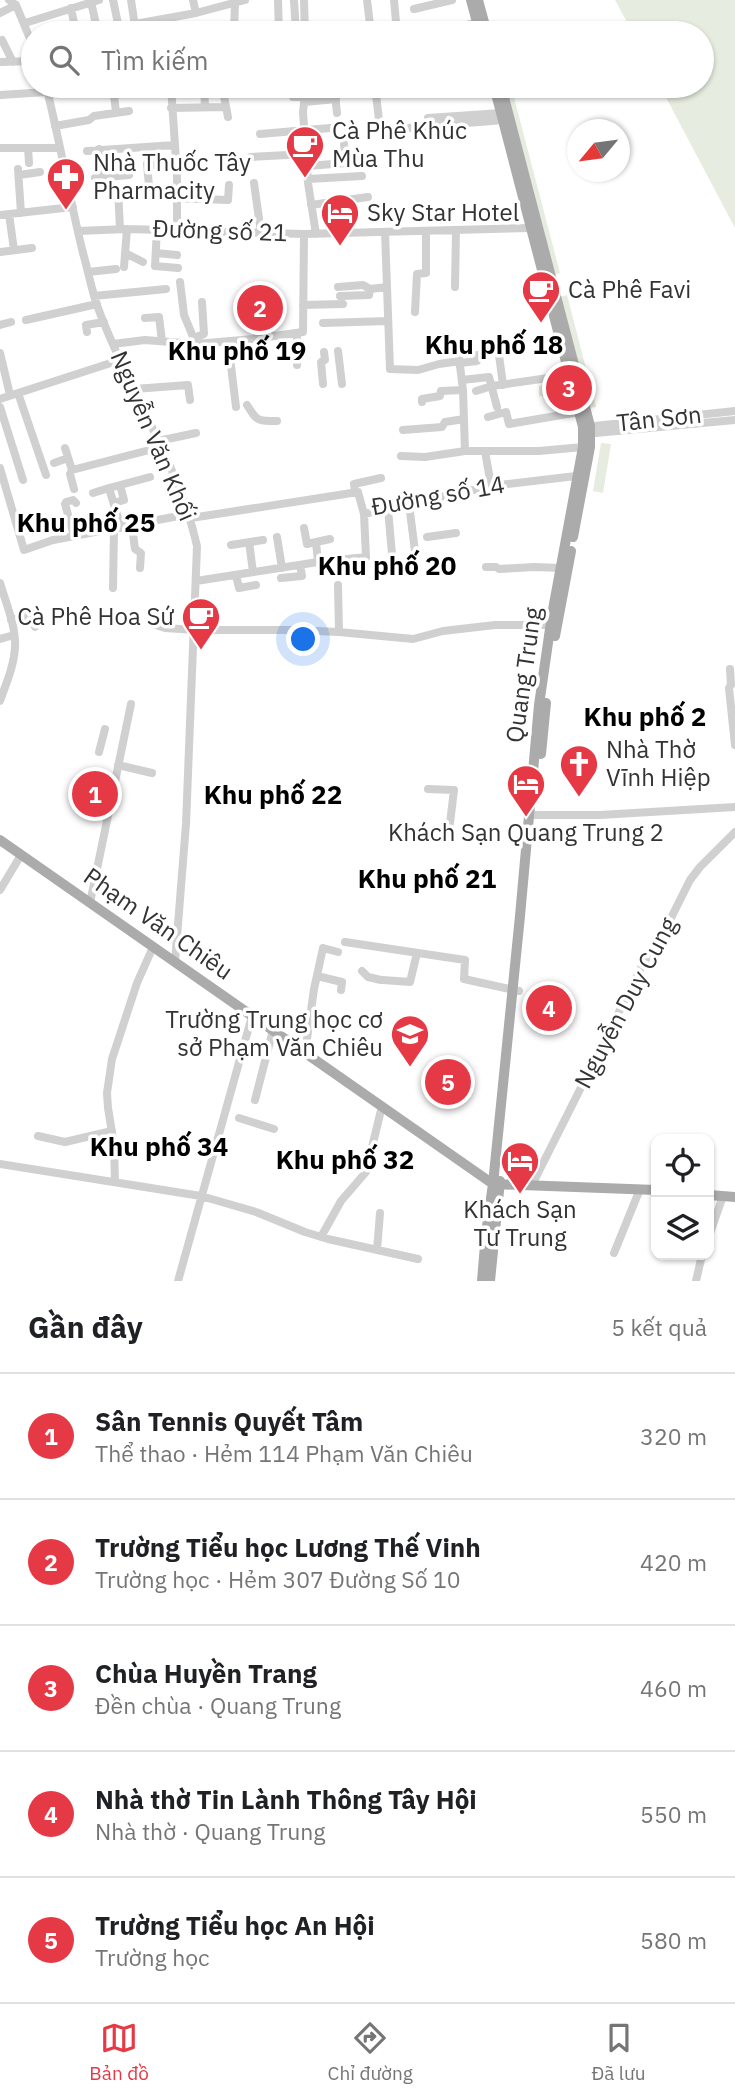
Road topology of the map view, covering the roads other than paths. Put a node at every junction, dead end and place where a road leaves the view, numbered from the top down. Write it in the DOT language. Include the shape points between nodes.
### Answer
graph roads {
  1 [pos="113,0"];
  2 [pos="131,0"];
  3 [pos="193,0"];
  4 [pos="278,0"];
  5 [pos="294,0"];
  6 [pos="304,0"];
  7 [pos="367,0"];
  8 [pos="394,0"];
  9 [pos="452,0"];
  10 [pos="471,0"];
  11 [pos="478,0"];
  12 [pos="95,1"];
  13 [pos="240,1"];
  14 [pos="14,2"];
  15 [pos="71,8"];
  16 [pos="414,9"];
  17 [pos="0,13"];
  18 [pos="196,13"];
  19 [pos="24,21"];
  20 [pos="31,21"];
  21 [pos="74,21"];
  22 [pos="97,21"];
  23 [pos="117,21"];
  24 [pos="134,21"];
  25 [pos="152,21"];
  26 [pos="236,21"];
  27 [pos="279,21"];
  28 [pos="295,21"];
  29 [pos="305,21"];
  30 [pos="370,21"];
  31 [pos="396,21"];
  32 [pos="477,21"];
  33 [pos="484,21"];
  34 [pos="0,41"];
  35 [pos="0,62"];
  36 [pos="13,62"];
  37 [pos="21,62"];
  38 [pos="21,92"];
  39 [pos="0,94"];
  40 [pos="49,98"];
  41 [pos="114,98"];
  42 [pos="171,98"];
  43 [pos="205,98"];
  44 [pos="224,98"];
  45 [pos="299,98"];
  46 [pos="376,98"];
  47 [pos="497,98"];
  48 [pos="504,98"];
  49 [pos="305,99"];
  50 [pos="336,99"];
  51 [pos="205,107"];
  52 [pos="226,107"];
  53 [pos="171,108"];
  54 [pos="129,111"];
  55 [pos="116,112"];
  56 [pos="337,113"];
  57 [pos="502,116"];
  58 [pos="228,117"];
  59 [pos="379,120"];
  60 [pos="55,126"];
  61 [pos="330,128"];
  62 [pos="304,130"];
  63 [pos="385,130"];
  64 [pos="260,134"];
  65 [pos="344,144"];
  66 [pos="175,145"];
  67 [pos="0,148"];
  68 [pos="28,148"];
  69 [pos="60,148"];
  70 [pos="99,149"];
  71 [pos="87,151"];
  72 [pos="306,154"];
  73 [pos="251,157"];
  74 [pos="29,163"];
  75 [pos="307,166"];
  76 [pos="176,167"];
  77 [pos="40,172"];
  78 [pos="129,175"];
  79 [pos="362,176"];
  80 [pos="307,179"];
  81 [pos="254,183"];
  82 [pos="149,186"];
  83 [pos="229,186"];
  84 [pos="118,189"];
  85 [pos="368,197"];
  86 [pos="177,198"];
  87 [pos="312,205"];
  88 [pos="73,207"];
  89 [pos="21,213"];
  90 [pos="5,214"];
  91 [pos="534,228"];
  92 [pos="124,229"];
  93 [pos="157,229"];
  94 [pos="177,230"];
  95 [pos="78,231"];
  96 [pos="456,231"];
  97 [pos="385,232"];
  98 [pos="426,232"];
  99 [pos="261,233"];
  100 [pos="304,234"];
  101 [pos="316,234"];
  102 [pos="32,248"];
  103 [pos="14,250"];
  104 [pos="0,252"];
  105 [pos="125,253"];
  106 [pos="156,253"];
  107 [pos="177,255"];
  108 [pos="143,262"];
  109 [pos="178,268"];
  110 [pos="88,272"];
  111 [pos="180,282"];
  112 [pos="455,286"];
  113 [pos="387,287"];
  114 [pos="550,288"];
  115 [pos="166,289"];
  116 [pos="96,300"];
  117 [pos="202,302"];
  118 [pos="303,304"];
  119 [pos="415,312"];
  120 [pos="145,318"];
  121 [pos="26,320"];
  122 [pos="388,321"];
  123 [pos="11,322"];
  124 [pos="104,322"];
  125 [pos="323,323"];
  126 [pos="0,325"];
  127 [pos="87,332"];
  128 [pos="300,333"];
  129 [pos="162,341"];
  130 [pos="195,341"];
  131 [pos="228,341"];
  132 [pos="457,342"];
  133 [pos="113,344"];
  134 [pos="338,351"];
  135 [pos="324,352"];
  136 [pos="0,353"];
  137 [pos="477,355"];
  138 [pos="499,355"];
  139 [pos="120,360"];
  140 [pos="460,362"];
  141 [pos="298,365"];
  142 [pos="569,375"];
  143 [pos="323,384"];
  144 [pos="342,384"];
  145 [pos="462,385"];
  146 [pos="503,385"];
  147 [pos="492,386"];
  148 [pos="134,389"];
  149 [pos="476,391"];
  150 [pos="14,394"];
  151 [pos="0,399"];
  152 [pos="190,400"];
  153 [pos="422,402"];
  154 [pos="247,405"];
  155 [pos="0,407"];
  156 [pos="236,407"];
  157 [pos="497,407"];
  158 [pos="735,411"];
  159 [pos="579,412"];
  160 [pos="488,416"];
  161 [pos="464,419"];
  162 [pos="735,420"];
  163 [pos="277,421"];
  164 [pos="403,430"];
  165 [pos="586,430"];
  166 [pos="196,432"];
  167 [pos="160,444"];
  168 [pos="583,447"];
  169 [pos="65,448"];
  170 [pos="485,451"];
  171 [pos="465,452"];
  172 [pos="401,456"];
  173 [pos="68,458"];
  174 [pos="54,463"];
  175 [pos="0,468"];
  176 [pos="72,470"];
  177 [pos="46,475"];
  178 [pos="576,476"];
  179 [pos="150,477"];
  180 [pos="381,478"];
  181 [pos="23,480"];
  182 [pos="120,485"];
  183 [pos="491,486"];
  184 [pos="109,488"];
  185 [pos="74,489"];
  186 [pos="355,492"];
  187 [pos="93,493"];
  188 [pos="76,503"];
  189 [pos="114,503"];
  190 [pos="409,504"];
  191 [pos="388,509"];
  192 [pos="363,514"];
  193 [pos="190,516"];
  194 [pos="132,526"];
  195 [pos="118,528"];
  196 [pos="304,528"];
  197 [pos="456,533"];
  198 [pos="74,536"];
  199 [pos="277,537"];
  200 [pos="427,537"];
  201 [pos="330,539"];
  202 [pos="262,540"];
  203 [pos="249,542"];
  204 [pos="316,542"];
  205 [pos="231,545"];
  206 [pos="415,551"];
  207 [pos="392,554"];
  208 [pos="318,562"];
  209 [pos="300,565"];
  210 [pos="486,567"];
  211 [pos="140,568"];
  212 [pos="282,568"];
  213 [pos="561,568"];
  214 [pos="253,572"];
  215 [pos="236,575"];
  216 [pos="281,578"];
  217 [pos="196,581"];
  218 [pos="0,583"];
  219 [pos="256,585"];
  220 [pos="338,585"];
  221 [pos="113,588"];
  222 [pos="11,620"];
  223 [pos="149,623"];
  224 [pos="553,625"];
  225 [pos="35,627"];
  226 [pos="195,631"];
  227 [pos="339,632"];
  228 [pos="14,635"];
  229 [pos="0,639"];
  230 [pos="549,652"];
  231 [pos="730,669"];
  232 [pos="0,701"];
  233 [pos="131,704"];
  234 [pos="105,729"];
  235 [pos="735,745"];
  236 [pos="99,752"];
  237 [pos="118,765"];
  238 [pos="152,773"];
  239 [pos="428,789"];
  240 [pos="735,807"];
  241 [pos="534,815"];
  242 [pos="450,823"];
  243 [pos="733,837"];
  244 [pos="0,840"];
  245 [pos="528,854"];
  246 [pos="21,855"];
  247 [pos="0,890"];
  248 [pos="90,903"];
  249 [pos="345,942"];
  250 [pos="153,947"];
  251 [pos="338,952"];
  252 [pos="417,953"];
  253 [pos="175,962"];
  254 [pos="362,971"];
  255 [pos="317,976"];
  256 [pos="341,990"];
  257 [pos="515,990"];
  258 [pos="252,1016"];
  259 [pos="273,1030"];
  260 [pos="305,1053"];
  261 [pos="255,1100"];
  262 [pos="382,1107"];
  263 [pos="240,1118"];
  264 [pos="274,1129"];
  265 [pos="112,1131"];
  266 [pos="38,1136"];
  267 [pos="0,1164"];
  268 [pos="501,1170"];
  269 [pos="116,1182"];
  270 [pos="496,1184"];
  271 [pos="514,1185"];
  272 [pos="531,1185"];
  273 [pos="640,1189"];
  274 [pos="651,1190"];
  275 [pos="714,1195"];
  276 [pos="201,1196"];
  277 [pos="723,1196"];
  278 [pos="735,1197"];
  279 [pos="380,1213"];
  280 [pos="714,1222"];
  281 [pos="321,1237"];
  282 [pos="377,1250"];
  283 [pos="614,1252"];
  284 [pos="418,1259"];
  285 [pos="701,1260"];
  286 [pos="486,1278"];
  287 [pos="178,1281"];
  288 [pos="696,1281"];
  1 -- 23 [label="street"];
  2 -- 24 [label="street"];
  3 -- 18 [label="street"];
  4 -- 27 [label="street"];
  5 -- 28 [label="street"];
  6 -- 29 [label="street"];
  7 -- 30 [label="street"];
  8 -- 31 [label="street"];
  9 -- 16 [label="street"];
  10 -- 32 [label="main road"];
  11 -- 33 [label="main road"];
  12 -- 15 [label="street"];
  12 -- 22 [label="street"];
  13 -- 18 [label="street"];
  13 -- 26 [label="street"];
  14 -- 17 [label="street"];
  14 -- 19 [label="street"];
  15 -- 20 [label="street"];
  15 -- 21 [label="street"];
  18 -- 25 [label="street"];
  34 -- 36 [label="street"];
  35 -- 36 [label="street"];
  36 -- 37 [label="street"];
  38 -- 39 [label="street"];
  40 -- 60 [label="street, Nguyễn Văn Khối"];
  41 -- 55 [label="street"];
  42 -- 53 [label="street"];
  43 -- 51 [label="street"];
  44 -- 52 [label="street"];
  45 -- 49 [label="street"];
  46 -- 59 [label="street"];
  47 -- 57 [label="main road, Quang Trung"];
  48 -- 91 [label="main road, Quang Trung"];
  49 -- 50 [label="street"];
  49 -- 62 [label="street"];
  50 -- 56 [label="street"];
  51 -- 52 [label="street"];
  51 -- 53 [label="street"];
  52 -- 58 [label="street"];
  53 -- 66 [label="street"];
  54 -- 55 [label="street"];
  55 -- 60 [label="street"];
  57 -- 63 [label="street" via="428,117 429,126"];
  57 -- 91 [label="main road, Quang Trung"];
  60 -- 69 [label="street, Nguyễn Văn Khối"];
  61 -- 62 [label="street"];
  62 -- 64 [label="street"];
  62 -- 72 [label="street"];
  65 -- 75 [label="street" via="346,163"];
  66 -- 70 [label="street"];
  66 -- 76 [label="street"];
  67 -- 68 [label="street"];
  68 -- 69 [label="street"];
  68 -- 74 [label="street"];
  69 -- 88 [label="street, Nguyễn Văn Khối"];
  70 -- 71 [label="street"];
  70 -- 78 [label="street" via="99,178"];
  72 -- 73 [label="street"];
  72 -- 75 [label="street"];
  75 -- 80 [label="street"];
  76 -- 82 [label="street" via="147,164"];
  76 -- 86 [label="street"];
  77 -- 89 [label="street" via="18,172"];
  79 -- 80 [label="street"];
  80 -- 87 [label="street"];
  81 -- 99 [label="street"];
  83 -- 86 [label="street" via="228,200"];
  84 -- 92 [label="street"];
  85 -- 87 [label="street"];
  86 -- 94 [label="street"];
  87 -- 101 [label="street"];
  88 -- 89 [label="street"];
  88 -- 95 [label="street, Nguyễn Văn Khối"];
  89 -- 90 [label="street"];
  90 -- 103 [label="street"];
  91 -- 96 [label="street, Đường số 21"];
  91 -- 114 [label="main road, Quang Trung"];
  92 -- 93 [label="street, Đường số 21"];
  92 -- 95 [label="street, Đường số 21"];
  92 -- 105 [label="street"];
  93 -- 94 [label="street, Đường số 21"];
  93 -- 106 [label="street"];
  94 -- 99 [label="street, Đường số 21"];
  95 -- 110 [label="street, Nguyễn Văn Khối"];
  96 -- 98 [label="street, Đường số 21"];
  96 -- 112 [label="street"];
  97 -- 98 [label="street, Đường số 21"];
  97 -- 101 [label="street, Đường số 21"];
  97 -- 113 [label="street"];
  98 -- 119 [label="street" via="426,273 417,274"];
  99 -- 100 [label="street, Đường số 21"];
  100 -- 101 [label="street, Đường số 21"];
  100 -- 118 [label="street"];
  102 -- 103 [label="street"];
  103 -- 104 [label="street"];
  105 -- 108 [label="street"];
  105 -- 110 [label="street" via="120,268"];
  106 -- 107 [label="street"];
  106 -- 109 [label="street" via="155,265"];
  110 -- 116 [label="street, Nguyễn Văn Khối"];
  111 -- 130 [label="street" via="184,315"];
  113 -- 118 [label="street" via="363,285 340,296"];
  113 -- 122 [label="street"];
  114 -- 142 [label="main road, Quang Trung"];
  114 -- 165 [label="main road, Quang Trung"];
  115 -- 116 [label="street"];
  116 -- 121 [label="street"];
  116 -- 124 [label="street, Nguyễn Văn Khối"];
  117 -- 130 [label="street" via="204,334"];
  118 -- 128 [label="street"];
  120 -- 129 [label="street" via="159,317"];
  122 -- 125 [label="street"];
  122 -- 140 [label="street" via="390,369 418,370"];
  123 -- 126 [label="street"];
  124 -- 127 [label="street" via="86,325"];
  124 -- 133 [label="street, Nguyễn Văn Khối"];
  128 -- 131 [label="street"];
  128 -- 141 [label="street"];
  129 -- 130 [label="street"];
  129 -- 133 [label="street"];
  130 -- 131 [label="street"];
  131 -- 156 [label="street"];
  132 -- 140 [label="street"];
  133 -- 139 [label="street, Nguyễn Văn Khối"];
  134 -- 144 [label="street"];
  135 -- 143 [label="street"];
  136 -- 150 [label="street"];
  137 -- 140 [label="street" via="477,361"];
  138 -- 146 [label="street"];
  139 -- 148 [label="street, Nguyễn Văn Khối"];
  139 -- 150 [label="street"];
  140 -- 145 [label="street"];
  142 -- 146 [label="street"];
  142 -- 159 [label="main road, Quang Trung"];
  145 -- 147 [label="street" via="489,377"];
  145 -- 153 [label="street"];
  145 -- 161 [label="street"];
  146 -- 147 [label="street"];
  147 -- 149 [label="street"];
  147 -- 157 [label="street"];
  148 -- 152 [label="street" via="188,385"];
  148 -- 167 [label="street, Nguyễn Văn Khối"];
  150 -- 151 [label="street"];
  150 -- 177 [label="street"];
  154 -- 163 [label="street" via="261,421"];
  155 -- 181 [label="street"];
  158 -- 165 [label="street, Tân Sơn"];
  159 -- 160 [label="street" via="509,424 506,412"];
  159 -- 165 [label="main road, Quang Trung"];
  161 -- 164 [label="street" via="445,422 442,427"];
  161 -- 171 [label="street"];
  162 -- 165 [label="street, Tân Sơn"];
  165 -- 168 [label="main road, Quang Trung"];
  165 -- 224 [label="main road, Quang Trung" via="584,480"];
  166 -- 167 [label="street"];
  167 -- 176 [label="street"];
  167 -- 193 [label="street, Nguyễn Văn Khối"];
  168 -- 170 [label="street"];
  168 -- 178 [label="main road, Quang Trung"];
  169 -- 173 [label="street"];
  170 -- 171 [label="street"];
  170 -- 183 [label="street"];
  171 -- 172 [label="street"];
  173 -- 174 [label="street"];
  173 -- 176 [label="street"];
  175 -- 198 [label="street, Đường số 14" via="24,550"];
  176 -- 185 [label="street"];
  178 -- 183 [label="street, Đường số 14"];
  178 -- 213 [label="main road, Quang Trung"];
  179 -- 182 [label="street"];
  180 -- 186 [label="street" via="354,484"];
  182 -- 184 [label="street"];
  182 -- 189 [label="street" via="124,500"];
  183 -- 190 [label="street, Đường số 14"];
  184 -- 187 [label="street"];
  184 -- 189 [label="street"];
  186 -- 192 [label="street, Đường số 14"];
  186 -- 193 [label="street, Đường số 14"];
  188 -- 198 [label="street" via="65,502"];
  189 -- 195 [label="street"];
  190 -- 191 [label="street, Đường số 14"];
  190 -- 206 [label="street"];
  191 -- 192 [label="street, Đường số 14"];
  191 -- 207 [label="street"];
  192 -- 208 [label="street" via="366,557"];
  193 -- 194 [label="street, Đường số 14"];
  193 -- 217 [label="street, Nguyễn Văn Khối" via="197,546"];
  194 -- 195 [label="street, Đường số 14"];
  194 -- 211 [label="street" via="135,548 141,553"];
  195 -- 198 [label="street, Đường số 14"];
  195 -- 221 [label="street"];
  196 -- 204 [label="street" via="307,544"];
  197 -- 200 [label="street"];
  199 -- 212 [label="street"];
  201 -- 204 [label="street"];
  202 -- 203 [label="street"];
  203 -- 205 [label="street"];
  203 -- 214 [label="street"];
  204 -- 208 [label="street"];
  208 -- 209 [label="street"];
  209 -- 212 [label="street"];
  209 -- 216 [label="street" via="302,576"];
  210 -- 213 [label="street"];
  212 -- 214 [label="street"];
  213 -- 224 [label="main road, Quang Trung"];
  214 -- 215 [label="street"];
  215 -- 217 [label="street"];
  215 -- 219 [label="street" via="239,587"];
  217 -- 226 [label="street, Nguyễn Văn Khối"];
  218 -- 222 [label="street"];
  220 -- 227 [label="street"];
  222 -- 225 [label="street" via="32,616"];
  222 -- 228 [label="street"];
  223 -- 226 [label="street"];
  224 -- 227 [label="street" via="495,625 413,639"];
  224 -- 230 [label="main road, Quang Trung"];
  226 -- 227 [label="street"];
  226 -- 253 [label="street, Nguyễn Văn Khối"];
  228 -- 229 [label="street"];
  228 -- 232 [label="street" via="13,660"];
  230 -- 241 [label="main road, Quang Trung"];
  230 -- 245 [label="main road, Quang Trung" via="537,721"];
  231 -- 235 [label="street"];
  233 -- 237 [label="street"];
  234 -- 236 [label="street"];
  237 -- 238 [label="street"];
  237 -- 248 [label="street"];
  239 -- 242 [label="street" via="454,790"];
  240 -- 241 [label="street"];
  241 -- 245 [label="main road, Quang Trung"];
  243 -- 272 [label="street, Nguyễn Duy Cung" via="690,880"];
  244 -- 246 [label="main road, Phạm Văn Chiêu"];
  245 -- 257 [label="main road, Quang Trung"];
  246 -- 247 [label="street"];
  246 -- 248 [label="main road, Phạm Văn Chiêu"];
  248 -- 250 [label="main road, Phạm Văn Chiêu"];
  249 -- 252 [label="street"];
  250 -- 253 [label="main road, Phạm Văn Chiêu"];
  250 -- 265 [label="street" via="112,1059 107,1093"];
  251 -- 255 [label="street" via="323,948"];
  252 -- 254 [label="street" via="410,982 368,977"];
  252 -- 257 [label="street" via="466,960 464,979"];
  253 -- 258 [label="main road, Phạm Văn Chiêu"];
  255 -- 256 [label="street" via="342,982"];
  255 -- 260 [label="street"];
  257 -- 268 [label="main road, Quang Trung"];
  257 -- 270 [label="main road, Quang Trung"];
  258 -- 259 [label="main road, Phạm Văn Chiêu"];
  258 -- 276 [label="street"];
  259 -- 260 [label="main road, Phạm Văn Chiêu"];
  259 -- 261 [label="street"];
  260 -- 262 [label="main road, Phạm Văn Chiêu"];
  262 -- 270 [label="main road, Phạm Văn Chiêu"];
  262 -- 281 [label="street" via="366,1172 341,1201"];
  263 -- 264 [label="street"];
  265 -- 266 [label="street" via="65,1142"];
  265 -- 269 [label="street"];
  267 -- 269 [label="street"];
  268 -- 270 [label="main road, Quang Trung"];
  268 -- 271 [label="main road"];
  269 -- 276 [label="street"];
  270 -- 271 [label="main road"];
  270 -- 286 [label="main road, Quang Trung"];
  271 -- 272 [label="main road"];
  272 -- 273 [label="main road"];
  273 -- 274 [label="main road"];
  273 -- 283 [label="street"];
  275 -- 277 [label="main road"];
  276 -- 281 [label="street"];
  276 -- 287 [label="street"];
  277 -- 278 [label="main road"];
  277 -- 280 [label="street"];
  279 -- 282 [label="street"];
  281 -- 282 [label="street"];
  282 -- 284 [label="street"];
  285 -- 288 [label="street"];
}
